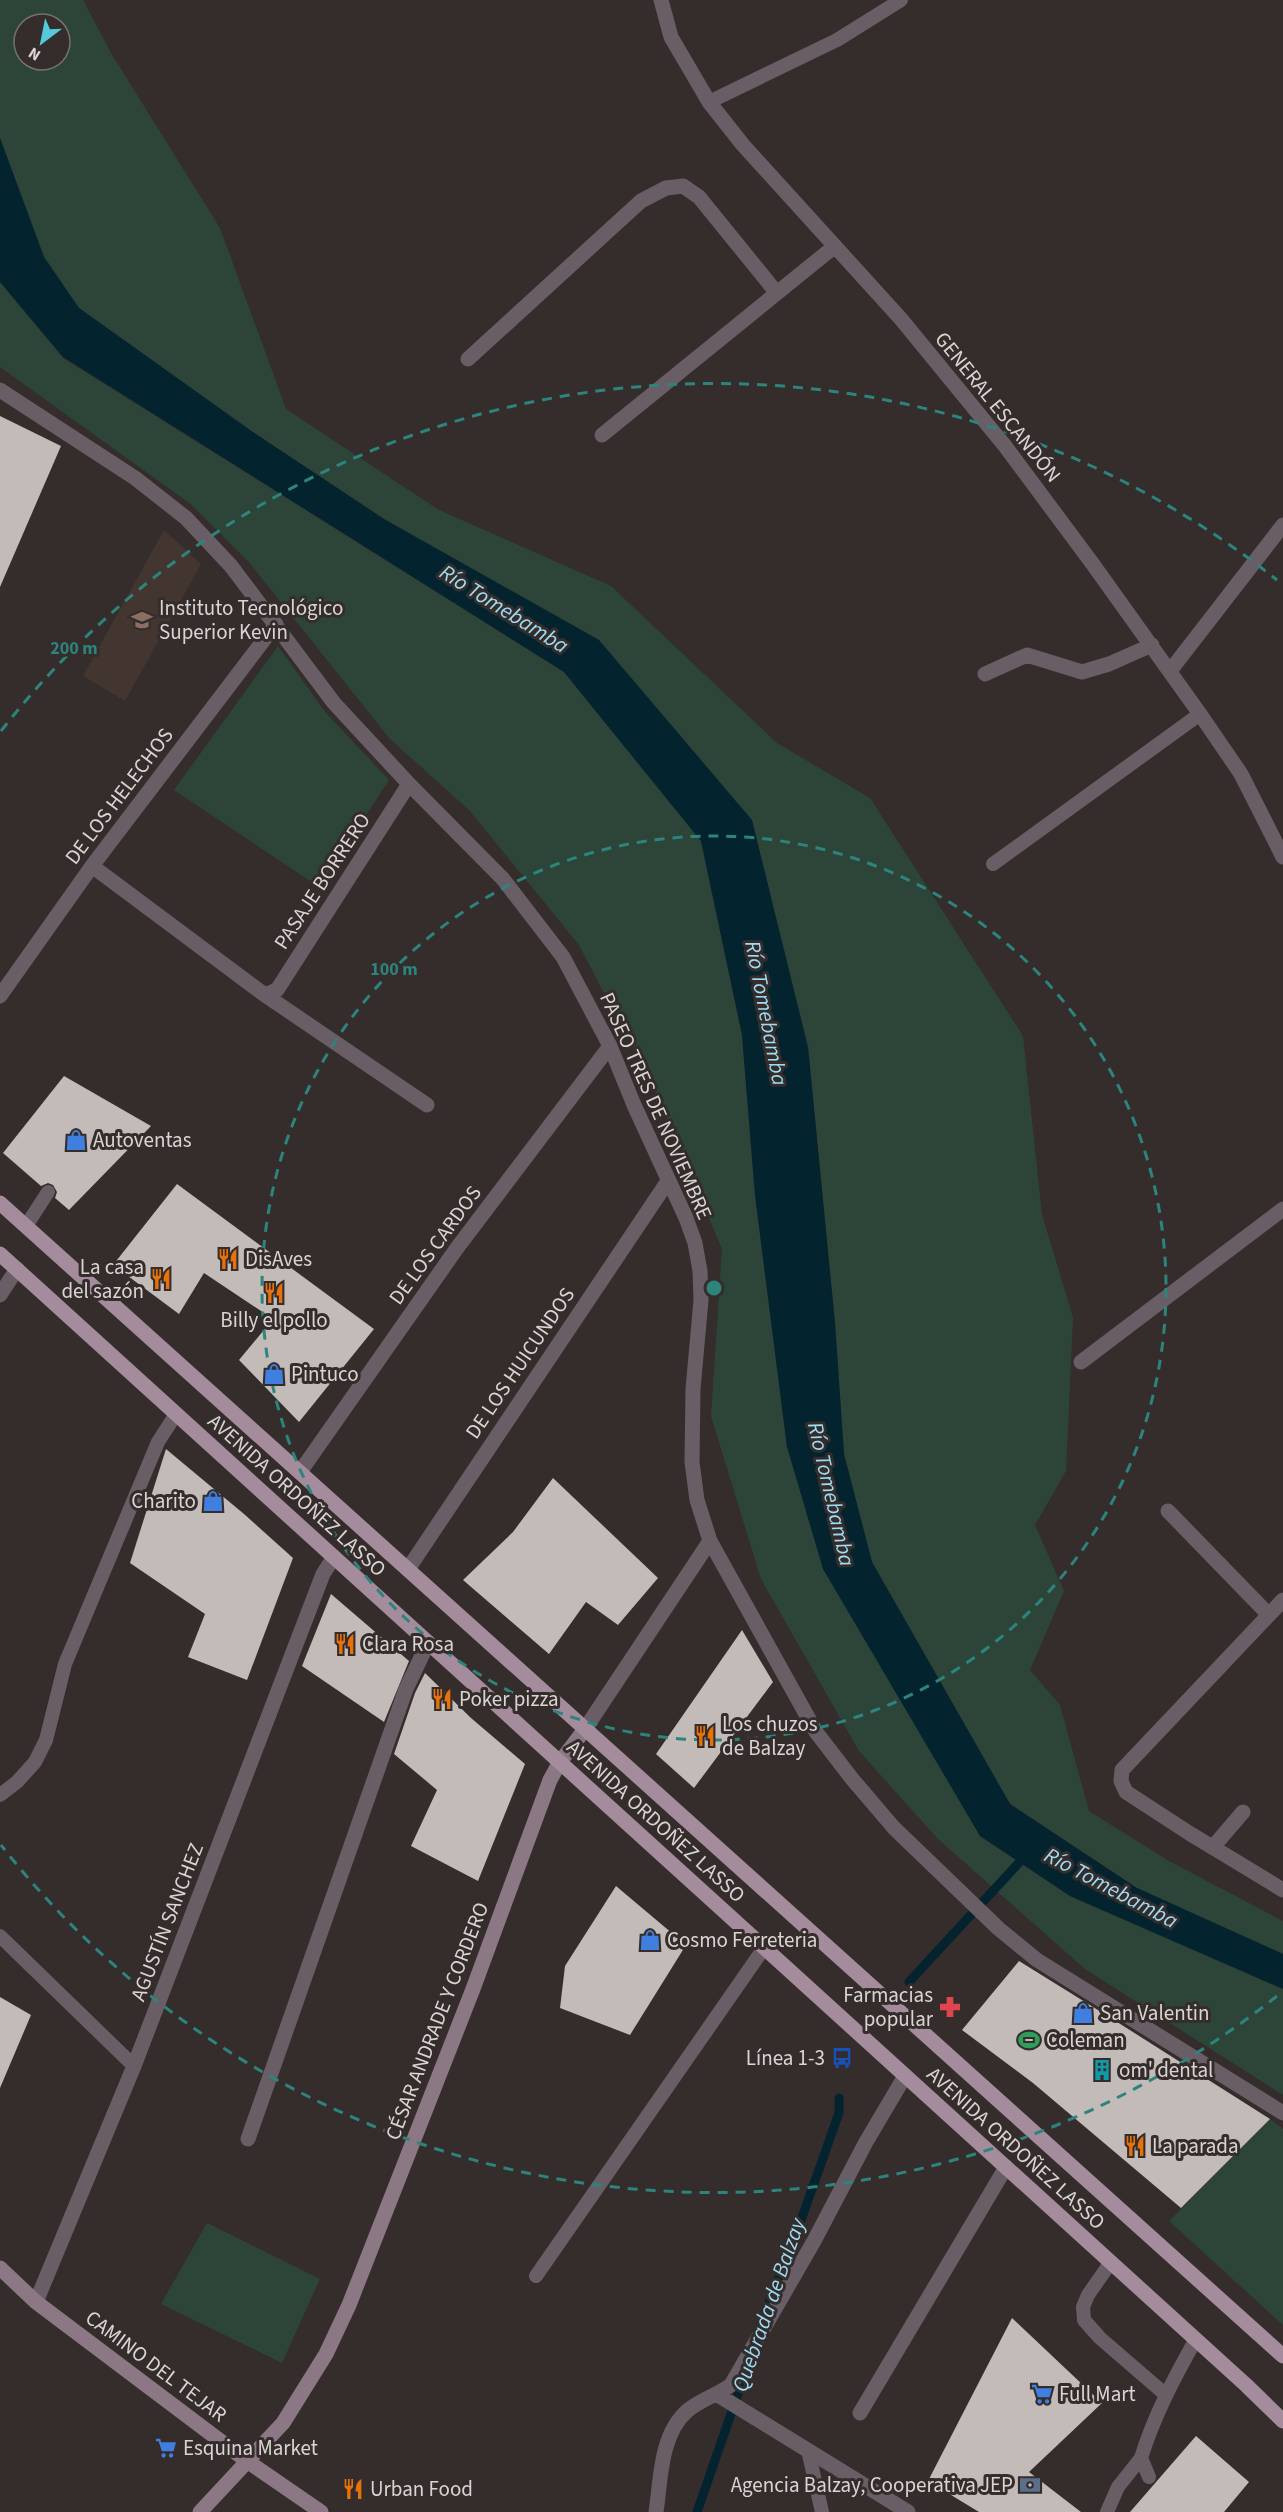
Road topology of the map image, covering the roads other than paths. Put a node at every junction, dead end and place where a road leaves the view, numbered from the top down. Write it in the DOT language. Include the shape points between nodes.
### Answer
graph roads {
  1 [pos="661,0"];
  2 [pos="901,0"];
  3 [pos="709,102"];
  4 [pos="835,246"];
  5 [pos="776,292"];
  6 [pos="468,359"];
  7 [pos="0,390"];
  8 [pos="602,435"];
  9 [pos="1283,525"];
  10 [pos="276,624"];
  11 [pos="1152,645"];
  12 [pos="1170,671"];
  13 [pos="985,674"];
  14 [pos="1200,714"];
  15 [pos="409,784"];
  16 [pos="1283,857"];
  17 [pos="993,864"];
  18 [pos="92,867"];
  19 [pos="265,995"];
  20 [pos="0,996"];
  21 [pos="610,1046"];
  22 [pos="427,1105"];
  23 [pos="668,1181"];
  24 [pos="48,1192"];
  25 [pos="0,1203"];
  26 [pos="1283,1209"];
  27 [pos="26,1226"];
  28 [pos="0,1254"];
  29 [pos="17,1269"];
  30 [pos="0,1295"];
  31 [pos="1081,1362"];
  32 [pos="176,1414"];
  33 [pos="300,1472"];
  34 [pos="1168,1511"];
  35 [pos="710,1541"];
  36 [pos="334,1557"];
  37 [pos="408,1569"];
  38 [pos="1283,1600"];
  39 [pos="1269,1615"];
  40 [pos="428,1643"];
  41 [pos="585,1729"];
  42 [pos="560,1762"];
  43 [pos="0,1795"];
  44 [pos="1243,1812"];
  45 [pos="1213,1847"];
  46 [pos="1283,1890"];
  47 [pos="0,1936"];
  48 [pos="764,1948"];
  49 [pos="134,2066"];
  50 [pos="905,2076"];
  51 [pos="1283,2113"];
  52 [pos="248,2139"];
  53 [pos="1006,2167"];
  54 [pos="1111,2262"];
  55 [pos="0,2268"];
  56 [pos="536,2276"];
  57 [pos="36,2302"];
  58 [pos="1196,2339"];
  59 [pos="1283,2356"];
  60 [pos="1166,2395"];
  61 [pos="723,2398"];
  62 [pos="860,2413"];
  63 [pos="1283,2421"];
  64 [pos="808,2450"];
  65 [pos="1141,2458"];
  66 [pos="247,2461"];
  67 [pos="1149,2476"];
  68 [pos="200,2512"];
  69 [pos="321,2512"];
  70 [pos="657,2512"];
  71 [pos="822,2512"];
  72 [pos="908,2512"];
  73 [pos="1107,2512"];
  1 -- 3 [label="street, GENERAL ESCANDÓN" via="671,37"];
  2 -- 3 [label="lane" via="837,40"];
  3 -- 4 [label="street, GENERAL ESCANDÓN"];
  4 -- 5 [label="street"];
  4 -- 11 [label="street, GENERAL ESCANDÓN" via="901,319 1005,446"];
  5 -- 6 [label="street" via="699,197 683,186 666,188 641,201"];
  5 -- 8 [label="street"];
  7 -- 10 [label="street, PASEO TRES DE NOVIEMBRE" via="135,478 186,518 231,566"];
  9 -- 12 [label="street"];
  10 -- 15 [label="street, PASEO TRES DE NOVIEMBRE" via="334,703"];
  10 -- 18 [label="street, DE LOS HELECHOS"];
  11 -- 12 [label="street, GENERAL ESCANDÓN"];
  11 -- 13 [label="street" via="1082,672 1027,655"];
  12 -- 14 [label="street, GENERAL ESCANDÓN"];
  14 -- 16 [label="street, GENERAL ESCANDÓN" via="1240,774"];
  14 -- 17 [label="lane"];
  15 -- 19 [label="street, PASAJE BORRERO" via="277,990"];
  15 -- 21 [label="street, PASEO TRES DE NOVIEMBRE" via="503,879 536,920 563,957"];
  18 -- 19 [label="street"];
  18 -- 20 [label="street, DE LOS HELECHOS"];
  19 -- 22 [label="street"];
  21 -- 23 [label="street, PASEO TRES DE NOVIEMBRE"];
  21 -- 33 [label="street, DE LOS CARDOS" via="457,1248"];
  23 -- 35 [label="street, PASEO TRES DE NOVIEMBRE" via="695,1243 700,1271 692,1462 697,1500"];
  23 -- 37 [label="street, DE LOS HUICUNDOS"];
  24 -- 27 [label="lane"];
  25 -- 27 [label="main road, AVENIDA ORDOÑEZ LASSO"];
  26 -- 31 [label="street"];
  27 -- 33 [label="main road, AVENIDA ORDOÑEZ LASSO"];
  28 -- 29 [label="main road, AVENIDA ORDOÑEZ LASSO"];
  29 -- 30 [label="street"];
  29 -- 32 [label="main road, AVENIDA ORDOÑEZ LASSO"];
  32 -- 36 [label="main road, AVENIDA ORDOÑEZ LASSO"];
  32 -- 43 [label="lane" via="158,1442 65,1664 46,1740 34,1762"];
  33 -- 37 [label="main road, AVENIDA ORDOÑEZ LASSO"];
  34 -- 39 [label="street"];
  35 -- 41 [label="street, CÉSAR ANDRADE Y CORDERO"];
  35 -- 51 [label="street, PASEO TRES DE NOVIEMBRE" via="816,1732 903,1837 977,1910 1037,1960"];
  36 -- 40 [label="main road, AVENIDA ORDOÑEZ LASSO"];
  36 -- 49 [label="street, AGUSTÍN SANCHEZ" via="323,1574"];
  37 -- 41 [label="main road, AVENIDA ORDOÑEZ LASSO"];
  38 -- 39 [label="street"];
  39 -- 45 [label="street" via="1122,1770 1126,1792"];
  40 -- 42 [label="main road, AVENIDA ORDOÑEZ LASSO"];
  40 -- 52 [label="street" via="406,1689"];
  41 -- 42 [label="street, CÉSAR ANDRADE Y CORDERO"];
  41 -- 59 [label="main road, AVENIDA ORDOÑEZ LASSO"];
  42 -- 48 [label="main road, AVENIDA ORDOÑEZ LASSO"];
  42 -- 66 [label="street, CÉSAR ANDRADE Y CORDERO" via="349,2305 326,2354 283,2423"];
  44 -- 45 [label="street"];
  45 -- 46 [label="street"];
  47 -- 49 [label="lane"];
  48 -- 50 [label="main road, AVENIDA ORDOÑEZ LASSO"];
  48 -- 56 [label="lane"];
  49 -- 57 [label="street, AGUSTÍN SANCHEZ"];
  50 -- 53 [label="main road, AVENIDA ORDOÑEZ LASSO"];
  50 -- 61 [label="street"];
  53 -- 54 [label="main road, AVENIDA ORDOÑEZ LASSO"];
  53 -- 62 [label="street"];
  54 -- 58 [label="main road, AVENIDA ORDOÑEZ LASSO"];
  54 -- 60 [label="lane" via="1088,2295 1083,2307 1084,2320"];
  55 -- 57 [label="street, CAMINO DEL TEJAR"];
  57 -- 66 [label="street, CAMINO DEL TEJAR"];
  58 -- 60 [label="lane"];
  58 -- 63 [label="main road, AVENIDA ORDOÑEZ LASSO"];
  60 -- 65 [label="lane"];
  61 -- 64 [label="street"];
  61 -- 70 [label="street" via="687,2412 675,2427 665,2448"];
  64 -- 71 [label="lane"];
  64 -- 72 [label="street"];
  65 -- 67 [label="lane"];
  65 -- 73 [label="lane" via="1118,2487"];
  66 -- 68 [label="street, CÉSAR ANDRADE Y CORDERO"];
  66 -- 69 [label="street, CAMINO DEL TEJAR"];
}
